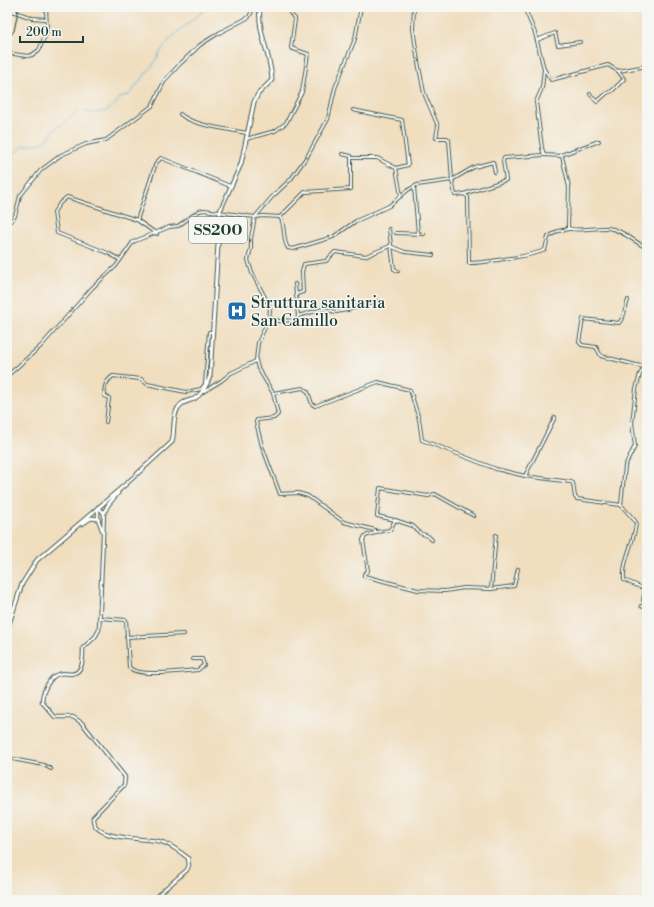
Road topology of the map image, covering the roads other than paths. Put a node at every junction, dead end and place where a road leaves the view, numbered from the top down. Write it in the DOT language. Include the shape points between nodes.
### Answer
graph roads {
  1 [pos="16,7"];
  2 [pos="46,7"];
  3 [pos="254,7"];
  4 [pos="260,7"];
  5 [pos="285,7"];
  6 [pos="361,7"];
  7 [pos="414,7"];
  8 [pos="524,7"];
  9 [pos="7,9"];
  10 [pos="15,11"];
  11 [pos="46,19"];
  12 [pos="536,40"];
  13 [pos="580,42"];
  14 [pos="7,53"];
  15 [pos="647,66"];
  16 [pos="544,69"];
  17 [pos="618,71"];
  18 [pos="590,94"];
  19 [pos="353,110"];
  20 [pos="180,114"];
  21 [pos="248,133"];
  22 [pos="246,139"];
  23 [pos="599,141"];
  24 [pos="342,154"];
  25 [pos="544,154"];
  26 [pos="561,155"];
  27 [pos="351,158"];
  28 [pos="396,168"];
  29 [pos="496,172"];
  30 [pos="452,180"];
  31 [pos="230,186"];
  32 [pos="414,187"];
  33 [pos="464,194"];
  34 [pos="401,196"];
  35 [pos="222,205"];
  36 [pos="213,210"];
  37 [pos="220,211"];
  38 [pos="219,216"];
  39 [pos="255,217"];
  40 [pos="280,217"];
  41 [pos="137,220"];
  42 [pos="7,225"];
  43 [pos="388,229"];
  44 [pos="569,229"];
  45 [pos="396,233"];
  46 [pos="418,233"];
  47 [pos="156,234"];
  48 [pos="424,234"];
  49 [pos="392,247"];
  50 [pos="647,248"];
  51 [pos="433,255"];
  52 [pos="120,260"];
  53 [pos="398,271"];
  54 [pos="295,284"];
  55 [pos="296,294"];
  56 [pos="628,300"];
  57 [pos="376,301"];
  58 [pos="298,316"];
  59 [pos="269,318"];
  60 [pos="212,332"];
  61 [pos="256,360"];
  62 [pos="647,363"];
  63 [pos="644,367"];
  64 [pos="7,376"];
  65 [pos="202,392"];
  66 [pos="273,393"];
  67 [pos="555,417"];
  68 [pos="106,422"];
  69 [pos="525,476"];
  70 [pos="126,484"];
  71 [pos="621,505"];
  72 [pos="98,507"];
  73 [pos="104,513"];
  74 [pos="474,516"];
  75 [pos="98,519"];
  76 [pos="396,520"];
  77 [pos="73,529"];
  78 [pos="102,532"];
  79 [pos="376,532"];
  80 [pos="496,535"];
  81 [pos="432,540"];
  82 [pos="518,569"];
  83 [pos="491,589"];
  84 [pos="646,589"];
  85 [pos="641,606"];
  86 [pos="647,608"];
  87 [pos="100,618"];
  88 [pos="7,630"];
  89 [pos="184,634"];
  90 [pos="126,637"];
  91 [pos="193,659"];
  92 [pos="7,758"];
  93 [pos="51,769"];
  94 [pos="152,900"];
  1 -- 10 [label="street"];
  2 -- 11 [label="street"];
  3 -- 42 [label="street" via="249,17 207,41 180,64 165,80 152,106 106,140 86,144 62,155 41,170 20,196 15,216"];
  4 -- 21 [label="main road, SS200" via="260,22 272,80 254,102"];
  5 -- 22 [label="street" via="295,19 291,48 308,54 302,92 285,124 275,131"];
  6 -- 39 [label="street" via="355,39 335,88 328,119 291,179 272,196"];
  7 -- 30 [label="street" via="413,29 424,94 438,126 436,138 449,140"];
  8 -- 12 [label="street"];
  9 -- 10 [label="street"];
  10 -- 11 [label="street" via="32,18"];
  11 -- 14 [label="street" via="47,31 39,50 26,56"];
  12 -- 13 [label="street" via="555,33 558,45"];
  12 -- 16 [label="street"];
  15 -- 17 [label="street"];
  16 -- 17 [label="street" via="551,80 608,66"];
  16 -- 25 [label="street" via="542,88 536,102"];
  17 -- 18 [label="street" via="624,79 612,91 607,92 597,102"];
  19 -- 28 [label="street" via="402,120 408,165"];
  20 -- 21 [label="street" via="195,122"];
  21 -- 22 [label="main road, SS200"];
  22 -- 31 [label="main road, SS200" via="241,164"];
  23 -- 26 [label="street"];
  24 -- 27 [label="street"];
  25 -- 26 [label="street"];
  25 -- 33 [label="street" via="504,158 506,180"];
  26 -- 44 [label="street" via="569,187"];
  27 -- 28 [label="street" via="377,158"];
  27 -- 40 [label="street" via="351,189 305,192"];
  28 -- 34 [label="street"];
  29 -- 30 [label="street" via="493,162 474,167"];
  30 -- 32 [label="street"];
  30 -- 33 [label="street" via="455,195"];
  31 -- 35 [label="main road, SS200"];
  31 -- 41 [label="street" via="161,158 156,163"];
  32 -- 34 [label="street"];
  32 -- 46 [label="street"];
  33 -- 44 [label="street" via="468,197 469,263 486,264 510,258 529,257 545,250 548,237 558,231"];
  34 -- 40 [label="street" via="389,206 356,221 333,237 292,249 286,245"];
  35 -- 36 [label="street"];
  35 -- 37 [label="main road, SS200"];
  36 -- 37 [label="street"];
  36 -- 38 [label="street"];
  36 -- 47 [label="street" via="199,211 178,226 169,227"];
  37 -- 38 [label="main road, SS200"];
  37 -- 39 [label="street"];
  38 -- 60 [label="main road, SS200"];
  39 -- 40 [label="street"];
  39 -- 59 [label="street" via="248,260 268,303"];
  41 -- 47 [label="street"];
  41 -- 52 [label="street" via="67,197 54,212 57,233"];
  43 -- 49 [label="street"];
  44 -- 50 [label="street" via="614,229"];
  45 -- 46 [label="street"];
  46 -- 48 [label="street"];
  47 -- 52 [label="street" via="133,242"];
  49 -- 51 [label="street" via="405,252"];
  49 -- 53 [label="street" via="394,269"];
  49 -- 55 [label="street" via="366,256 335,252 328,260 304,264 303,292"];
  52 -- 64 [label="street" via="41,346"];
  54 -- 55 [label="street"];
  55 -- 58 [label="street"];
  56 -- 63 [label="street" via="619,323 583,319 580,342 582,346 596,347 601,356"];
  57 -- 58 [label="street" via="347,310 336,312 322,309"];
  58 -- 59 [label="street" via="297,320 279,321"];
  59 -- 61 [label="street" via="258,343"];
  60 -- 65 [label="main road, SS200" via="210,376"];
  60 -- 68 [label="street" via="209,332 205,384 201,389 186,392 147,384 141,379 113,376 107,381 104,391 105,396 109,398"];
  61 -- 65 [label="street"];
  61 -- 66 [label="street"];
  62 -- 63 [label="street"];
  63 -- 71 [label="street" via="636,389 632,422 635,446 625,466"];
  65 -- 70 [label="main road" via="178,408 172,442"];
  66 -- 69 [label="street" via="304,388 315,406 378,382 410,390 422,440 496,469"];
  66 -- 79 [label="street" via="278,414 274,418 256,422 280,494 298,493 308,496 344,522"];
  67 -- 69 [label="street"];
  69 -- 71 [label="street" via="571,482 577,499"];
  70 -- 72 [label="main road"];
  70 -- 73 [label="main road"];
  71 -- 84 [label="street" via="636,522 624,566 624,580"];
  72 -- 73 [label="street"];
  72 -- 75 [label="street"];
  72 -- 77 [label="main road"];
  73 -- 78 [label="street"];
  74 -- 76 [label="street" via="435,494 428,496 380,488 377,516"];
  75 -- 77 [label="main road" via="91,518"];
  75 -- 78 [label="street"];
  76 -- 79 [label="street" via="390,530"];
  76 -- 81 [label="street" via="413,526"];
  77 -- 88 [label="main road" via="42,554 31,567 22,584"];
  78 -- 87 [label="street"];
  79 -- 83 [label="street" via="362,540 368,571 364,576 418,590"];
  80 -- 83 [label="street"];
  82 -- 83 [label="street" via="515,585"];
  84 -- 86 [label="street" via="643,600"];
  85 -- 86 [label="street"];
  87 -- 90 [label="street" via="124,618"];
  87 -- 94 [label="street" via="98,634 83,648 83,661 79,670 73,674 56,674 46,688 42,702 55,717 73,717 82,722 125,776 124,785 93,817 96,828 126,839 162,842 188,860 187,870"];
  89 -- 90 [label="street"];
  90 -- 91 [label="street" via="129,668 138,673 202,668 202,659"];
  92 -- 93 [label="street" via="44,765"];
}
